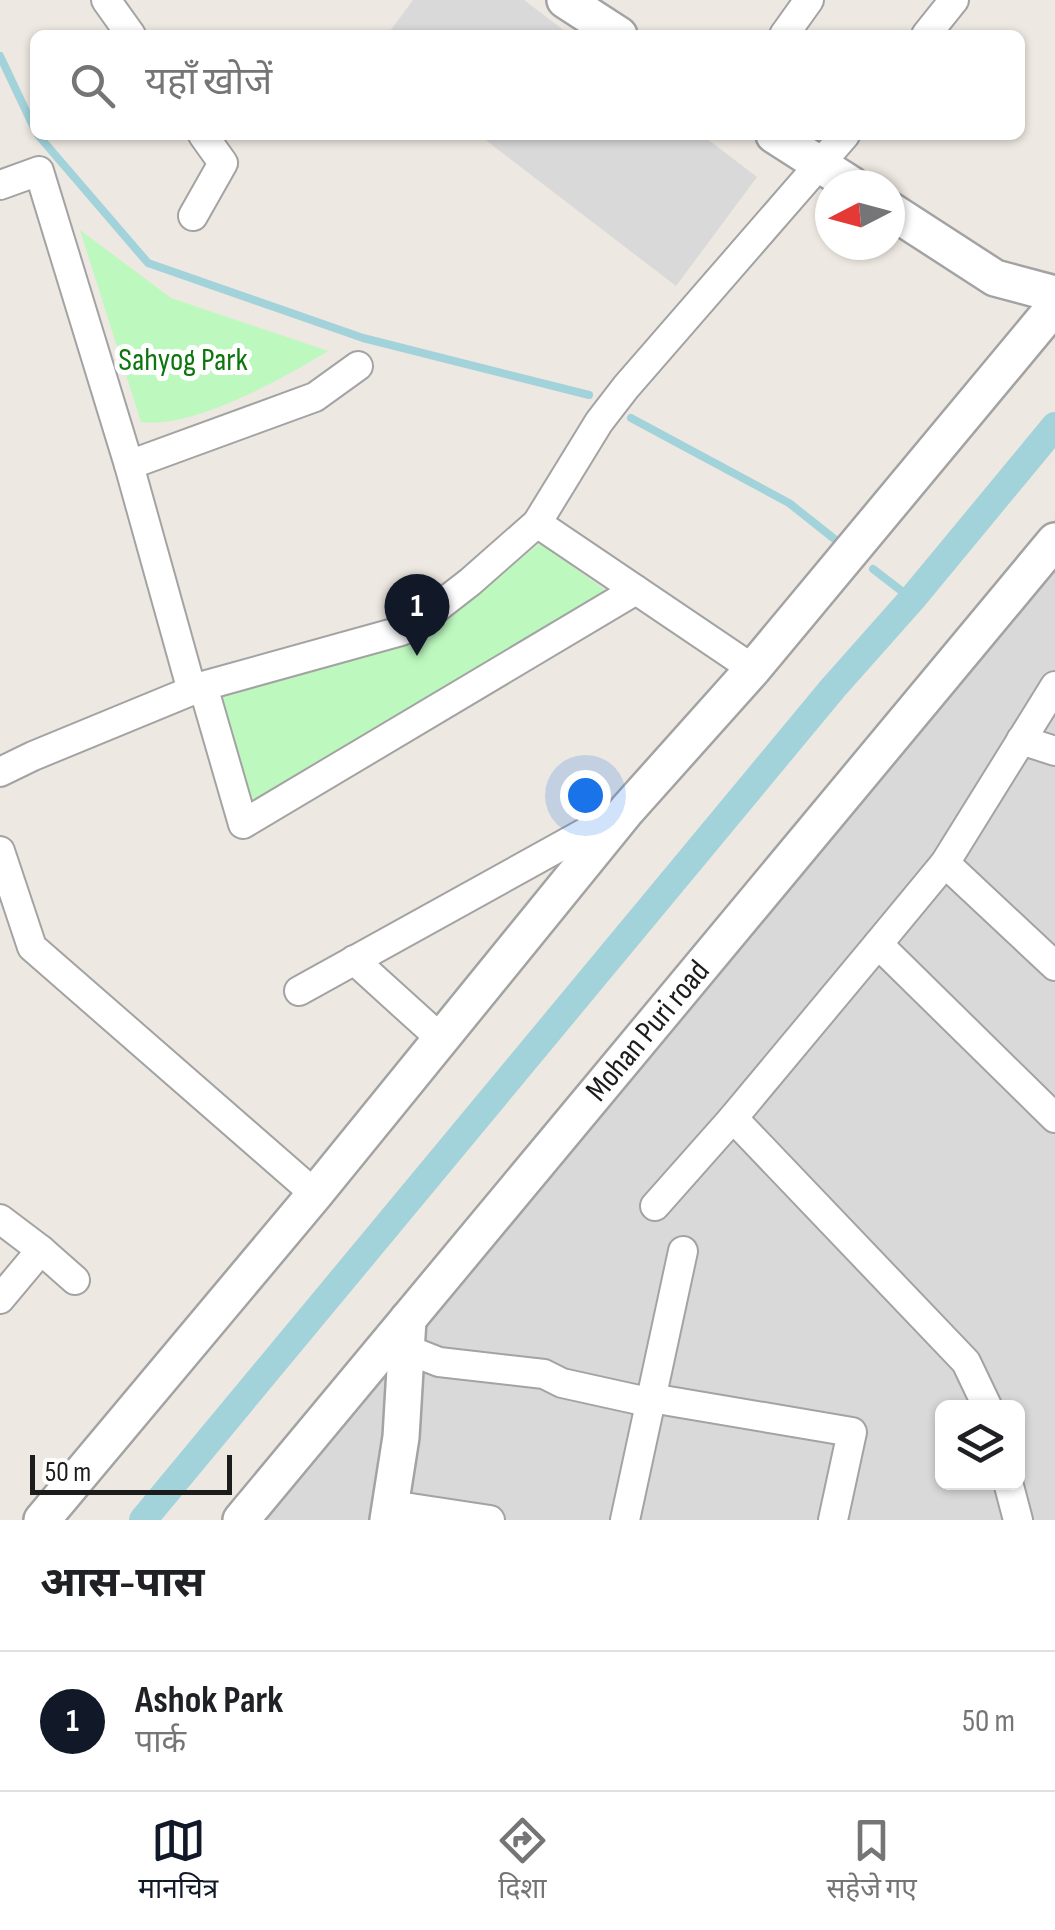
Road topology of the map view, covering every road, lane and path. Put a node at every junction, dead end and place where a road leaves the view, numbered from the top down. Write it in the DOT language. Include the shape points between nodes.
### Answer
graph roads {
  1 [pos="106,0"];
  2 [pos="565,0"];
  3 [pos="809,0"];
  4 [pos="954,0"];
  5 [pos="127,30"];
  6 [pos="611,30"];
  7 [pos="788,30"];
  8 [pos="930,30"];
  9 [pos="206,140"];
  10 [pos="782,140"];
  11 [pos="841,140"];
  12 [pos="821,165"];
  13 [pos="829,170"];
  14 [pos="0,185"];
  15 [pos="192,216"];
  16 [pos="905,220"];
  17 [pos="1055,294"];
  18 [pos="1055,306"];
  19 [pos="358,366"];
  20 [pos="129,465"];
  21 [pos="537,523"];
  22 [pos="1054,542"];
  23 [pos="636,590"];
  24 [pos="753,669"];
  25 [pos="1055,686"];
  26 [pos="198,688"];
  27 [pos="1022,740"];
  28 [pos="1055,751"];
  29 [pos="0,772"];
  30 [pos="627,810"];
  31 [pos="0,851"];
  32 [pos="945,863"];
  33 [pos="878,944"];
  34 [pos="354,960"];
  35 [pos="1055,966"];
  36 [pos="299,991"];
  37 [pos="440,1038"];
  38 [pos="733,1118"];
  39 [pos="1055,1118"];
  40 [pos="315,1194"];
  41 [pos="656,1206"];
  42 [pos="0,1219"];
  43 [pos="42,1250"];
  44 [pos="682,1251"];
  45 [pos="75,1280"];
  46 [pos="0,1299"];
  47 [pos="407,1334"];
  48 [pos="651,1398"];
  49 [pos="984,1400"];
  50 [pos="1010,1490"];
  51 [pos="390,1513"];
  52 [pos="42,1520"];
  53 [pos="241,1520"];
  54 [pos="490,1520"];
  55 [pos="625,1520"];
  56 [pos="833,1520"];
  57 [pos="1018,1520"];
  1 -- 5 [label="street"];
  2 -- 6 [label="street"];
  3 -- 7 [label="street"];
  4 -- 8 [label="street"];
  9 -- 15 [label="street" via="222,163"];
  10 -- 12 [label="street"];
  11 -- 12 [label="street"];
  12 -- 13 [label="street"];
  12 -- 21 [label="street" via="617,399"];
  14 -- 20 [label="street" via="39,172"];
  16 -- 17 [label="street" via="995,278"];
  18 -- 24 [label="street"];
  19 -- 20 [label="street" via="315,397"];
  20 -- 26 [label="street"];
  21 -- 23 [label="street"];
  21 -- 26 [label="street" via="401,632"];
  22 -- 47 [label="street, Mohan Puri road"];
  23 -- 24 [label="street"];
  23 -- 26 [label="street" via="243,824"];
  24 -- 30 [label="street"];
  25 -- 27 [label="street"];
  26 -- 29 [label="street"];
  27 -- 28 [label="street"];
  27 -- 32 [label="street"];
  30 -- 34 [label="street"];
  30 -- 37 [label="street"];
  31 -- 40 [label="street" via="32,946"];
  32 -- 33 [label="street"];
  32 -- 35 [label="street"];
  33 -- 38 [label="street"];
  33 -- 39 [label="street"];
  34 -- 36 [label="street"];
  34 -- 37 [label="street"];
  37 -- 40 [label="street"];
  38 -- 41 [label="street"];
  38 -- 49 [label="street" via="966,1362"];
  40 -- 52 [label="street"];
  42 -- 43 [label="street"];
  43 -- 45 [label="street"];
  43 -- 46 [label="street"];
  44 -- 48 [label="street"];
  47 -- 48 [label="street" via="439,1362 544,1374"];
  47 -- 51 [label="street"];
  47 -- 53 [label="street, Mohan Puri road"];
  48 -- 55 [label="street"];
  48 -- 56 [label="street" via="852,1432"];
  50 -- 57 [label="street"];
  51 -- 54 [label="street"];
}
